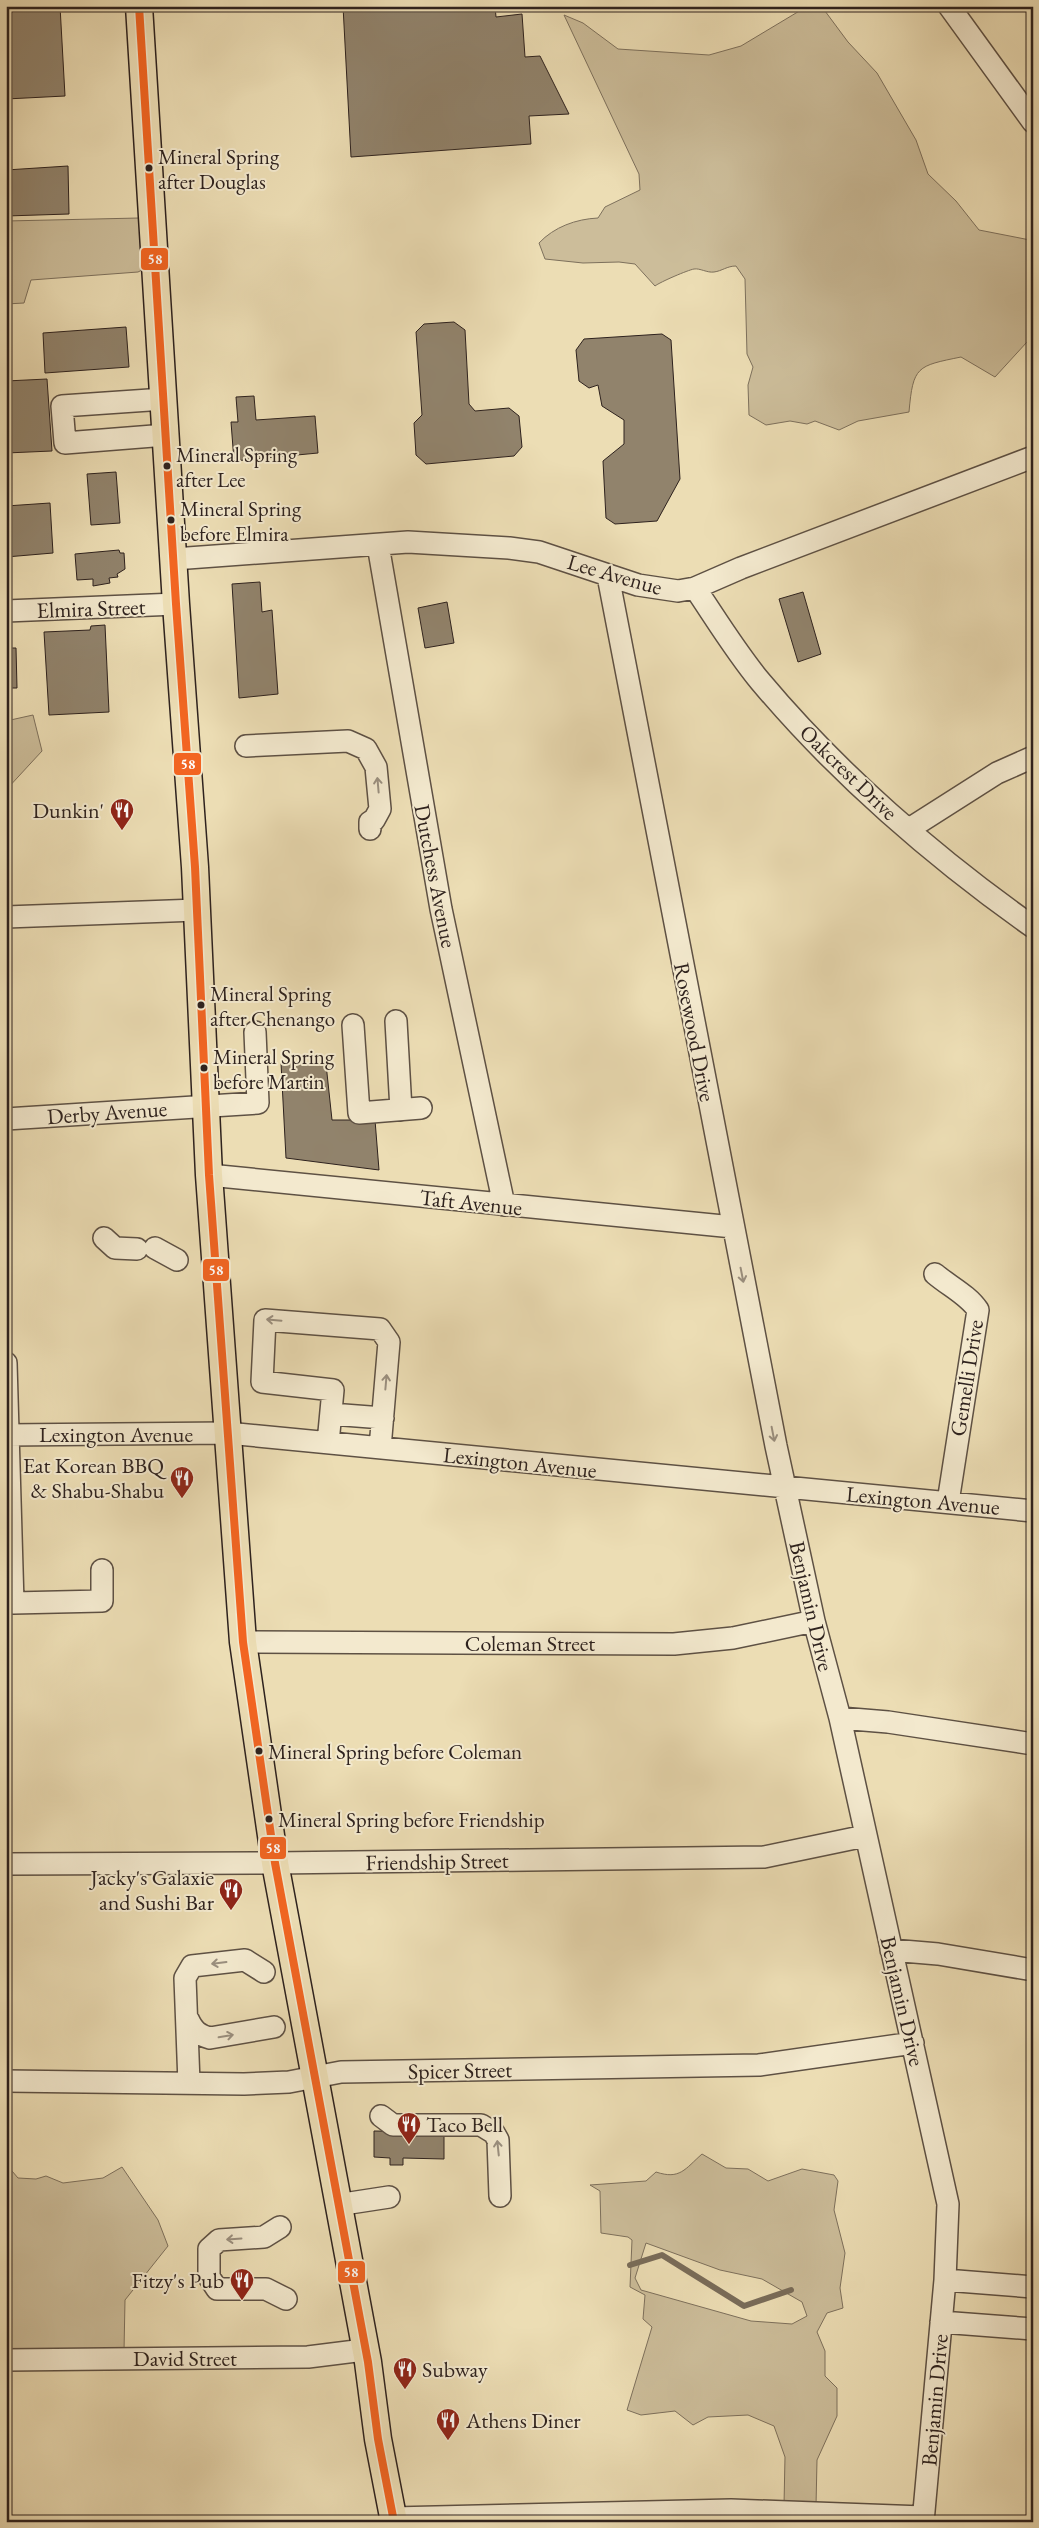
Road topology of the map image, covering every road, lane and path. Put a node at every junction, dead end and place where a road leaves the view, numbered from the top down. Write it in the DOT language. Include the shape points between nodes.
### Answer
graph roads {
  1 [pos="139,6"];
  2 [pos="949,6"];
  3 [pos="1033,122"];
  4 [pos="164,399"];
  5 [pos="166,435"];
  6 [pos="1033,457"];
  7 [pos="378,545"];
  8 [pos="174,559"];
  9 [pos="608,576"];
  10 [pos="695,588"];
  11 [pos="176,604"];
  12 [pos="6,611"];
  13 [pos="246,746"];
  14 [pos="1033,757"];
  15 [pos="370,829"];
  16 [pos="909,829"];
  17 [pos="197,910"];
  18 [pos="6,917"];
  19 [pos="1033,927"];
  20 [pos="396,1022"];
  21 [pos="353,1025"];
  22 [pos="255,1032"];
  23 [pos="207,1105"];
  24 [pos="6,1119"];
  25 [pos="209,1175"];
  26 [pos="504,1206"];
  27 [pos="733,1227"];
  28 [pos="104,1238"];
  29 [pos="177,1260"];
  30 [pos="934,1274"];
  31 [pos="6,1363"];
  32 [pos="331,1414"];
  33 [pos="383,1418"];
  34 [pos="227,1433"];
  35 [pos="8,1434"];
  36 [pos="328,1443"];
  37 [pos="380,1448"];
  38 [pos="785,1488"];
  39 [pos="948,1502"];
  40 [pos="1033,1512"];
  41 [pos="102,1570"];
  42 [pos="814,1621"];
  43 [pos="243,1642"];
  44 [pos="840,1718"];
  45 [pos="1033,1744"];
  46 [pos="865,1836"];
  47 [pos="275,1863"];
  48 [pos="6,1864"];
  49 [pos="891,1950"];
  50 [pos="1033,1970"];
  51 [pos="264,1972"];
  52 [pos="188,2019"];
  53 [pos="274,2028"];
  54 [pos="913,2043"];
  55 [pos="314,2078"];
  56 [pos="6,2081"];
  57 [pos="189,2083"];
  58 [pos="382,2116"];
  59 [pos="500,2196"];
  60 [pos="389,2197"];
  61 [pos="337,2205"];
  62 [pos="280,2227"];
  63 [pos="945,2280"];
  64 [pos="1033,2287"];
  65 [pos="286,2299"];
  66 [pos="940,2322"];
  67 [pos="1033,2329"];
  68 [pos="364,2350"];
  69 [pos="6,2360"];
  70 [pos="923,2519"];
  71 [pos="393,2520"];
  1 -- 4 [label="main road"];
  2 -- 3 [label="street"];
  4 -- 5 [label="main road"];
  4 -- 5 [label="street" via="62,406 65,442"];
  5 -- 8 [label="main road"];
  6 -- 10 [label="street, Lee Avenue"];
  7 -- 8 [label="street, Lee Avenue"];
  7 -- 9 [label="street, Lee Avenue" via="408,542 539,552"];
  7 -- 26 [label="street, Dutchess Avenue" via="441,910"];
  8 -- 11 [label="main road"];
  9 -- 10 [label="street, Lee Avenue" via="668,590"];
  9 -- 27 [label="street, Rosewood Drive"];
  10 -- 16 [label="street, Oakcrest Drive" via="759,680 864,792"];
  11 -- 12 [label="street, Elmira Street"];
  11 -- 17 [label="main road"];
  15 -- 13 [label="street, one-way" via="370,822 380,809 376,768 366,749 348,740"];
  14 -- 16 [label="street" via="997,773"];
  16 -- 19 [label="street, Oakcrest Drive"];
  17 -- 18 [label="street"];
  17 -- 23 [label="main road"];
  20 -- 21 [label="street" via="411,1109 359,1113"];
  22 -- 23 [label="street, Derby Avenue" via="258,1104"];
  23 -- 24 [label="street, Derby Avenue"];
  23 -- 25 [label="main road"];
  25 -- 26 [label="street, Taft Avenue"];
  25 -- 34 [label="main road"];
  26 -- 27 [label="street, Taft Avenue"];
  27 -- 38 [label="street, Rosewood Drive, one-way"];
  28 -- 29 [label="street" via="115,1248 146,1248"];
  30 -- 39 [label="street, Gemelli Drive" via="971,1300 978,1310"];
  31 -- 35 [label="street"];
  32 -- 33 [label="street"];
  33 -- 32 [label="street, one-way" via="389,1342 380,1329 265,1320 262,1382 332,1390"];
  32 -- 36 [label="street"];
  33 -- 37 [label="street"];
  34 -- 35 [label="street, Lexington Avenue"];
  34 -- 36 [label="street, Lexington Avenue"];
  34 -- 43 [label="main road"];
  35 -- 41 [label="street" via="13,1603 102,1601"];
  36 -- 37 [label="street, Lexington Avenue"];
  37 -- 38 [label="street, Lexington Avenue"];
  38 -- 39 [label="street, Lexington Avenue"];
  38 -- 42 [label="street, Benjamin Drive"];
  39 -- 40 [label="street, Lexington Avenue"];
  42 -- 43 [label="street, Coleman Street" via="733,1638 674,1644"];
  42 -- 44 [label="street, Benjamin Drive"];
  43 -- 47 [label="main road"];
  44 -- 45 [label="street"];
  44 -- 46 [label="street, Benjamin Drive"];
  46 -- 47 [label="street, Friendship Street" via="764,1858"];
  46 -- 49 [label="street, Benjamin Drive"];
  47 -- 48 [label="street, Friendship Street"];
  47 -- 55 [label="main road"];
  49 -- 50 [label="street" via="938,1954"];
  49 -- 54 [label="street, Benjamin Drive"];
  51 -- 52 [label="street, one-way" via="245,1960 192,1966 185,1978"];
  52 -- 53 [label="street, one-way" via="193,2030 210,2038"];
  52 -- 57 [label="street"];
  54 -- 55 [label="street, Spicer Street" via="759,2065 341,2072"];
  54 -- 63 [label="street, Benjamin Drive" via="948,2204"];
  55 -- 57 [label="street, Spicer Street" via="244,2084"];
  55 -- 61 [label="main road"];
  56 -- 57 [label="street, Spicer Street"];
  59 -- 58 [label="street, one-way" via="498,2140 489,2129 481,2125 393,2125"];
  60 -- 61 [label="street"];
  61 -- 68 [label="main road"];
  62 -- 65 [label="street, one-way" via="264,2237 219,2240 209,2249 209,2278 217,2289 266,2289"];
  63 -- 64 [label="street"];
  63 -- 66 [label="street, Benjamin Drive"];
  66 -- 67 [label="street"];
  66 -- 70 [label="street, Benjamin Drive"];
  68 -- 69 [label="street, David Street" via="308,2357"];
  68 -- 71 [label="main road"];
  70 -- 71 [label="street" via="731,2510"];
}
